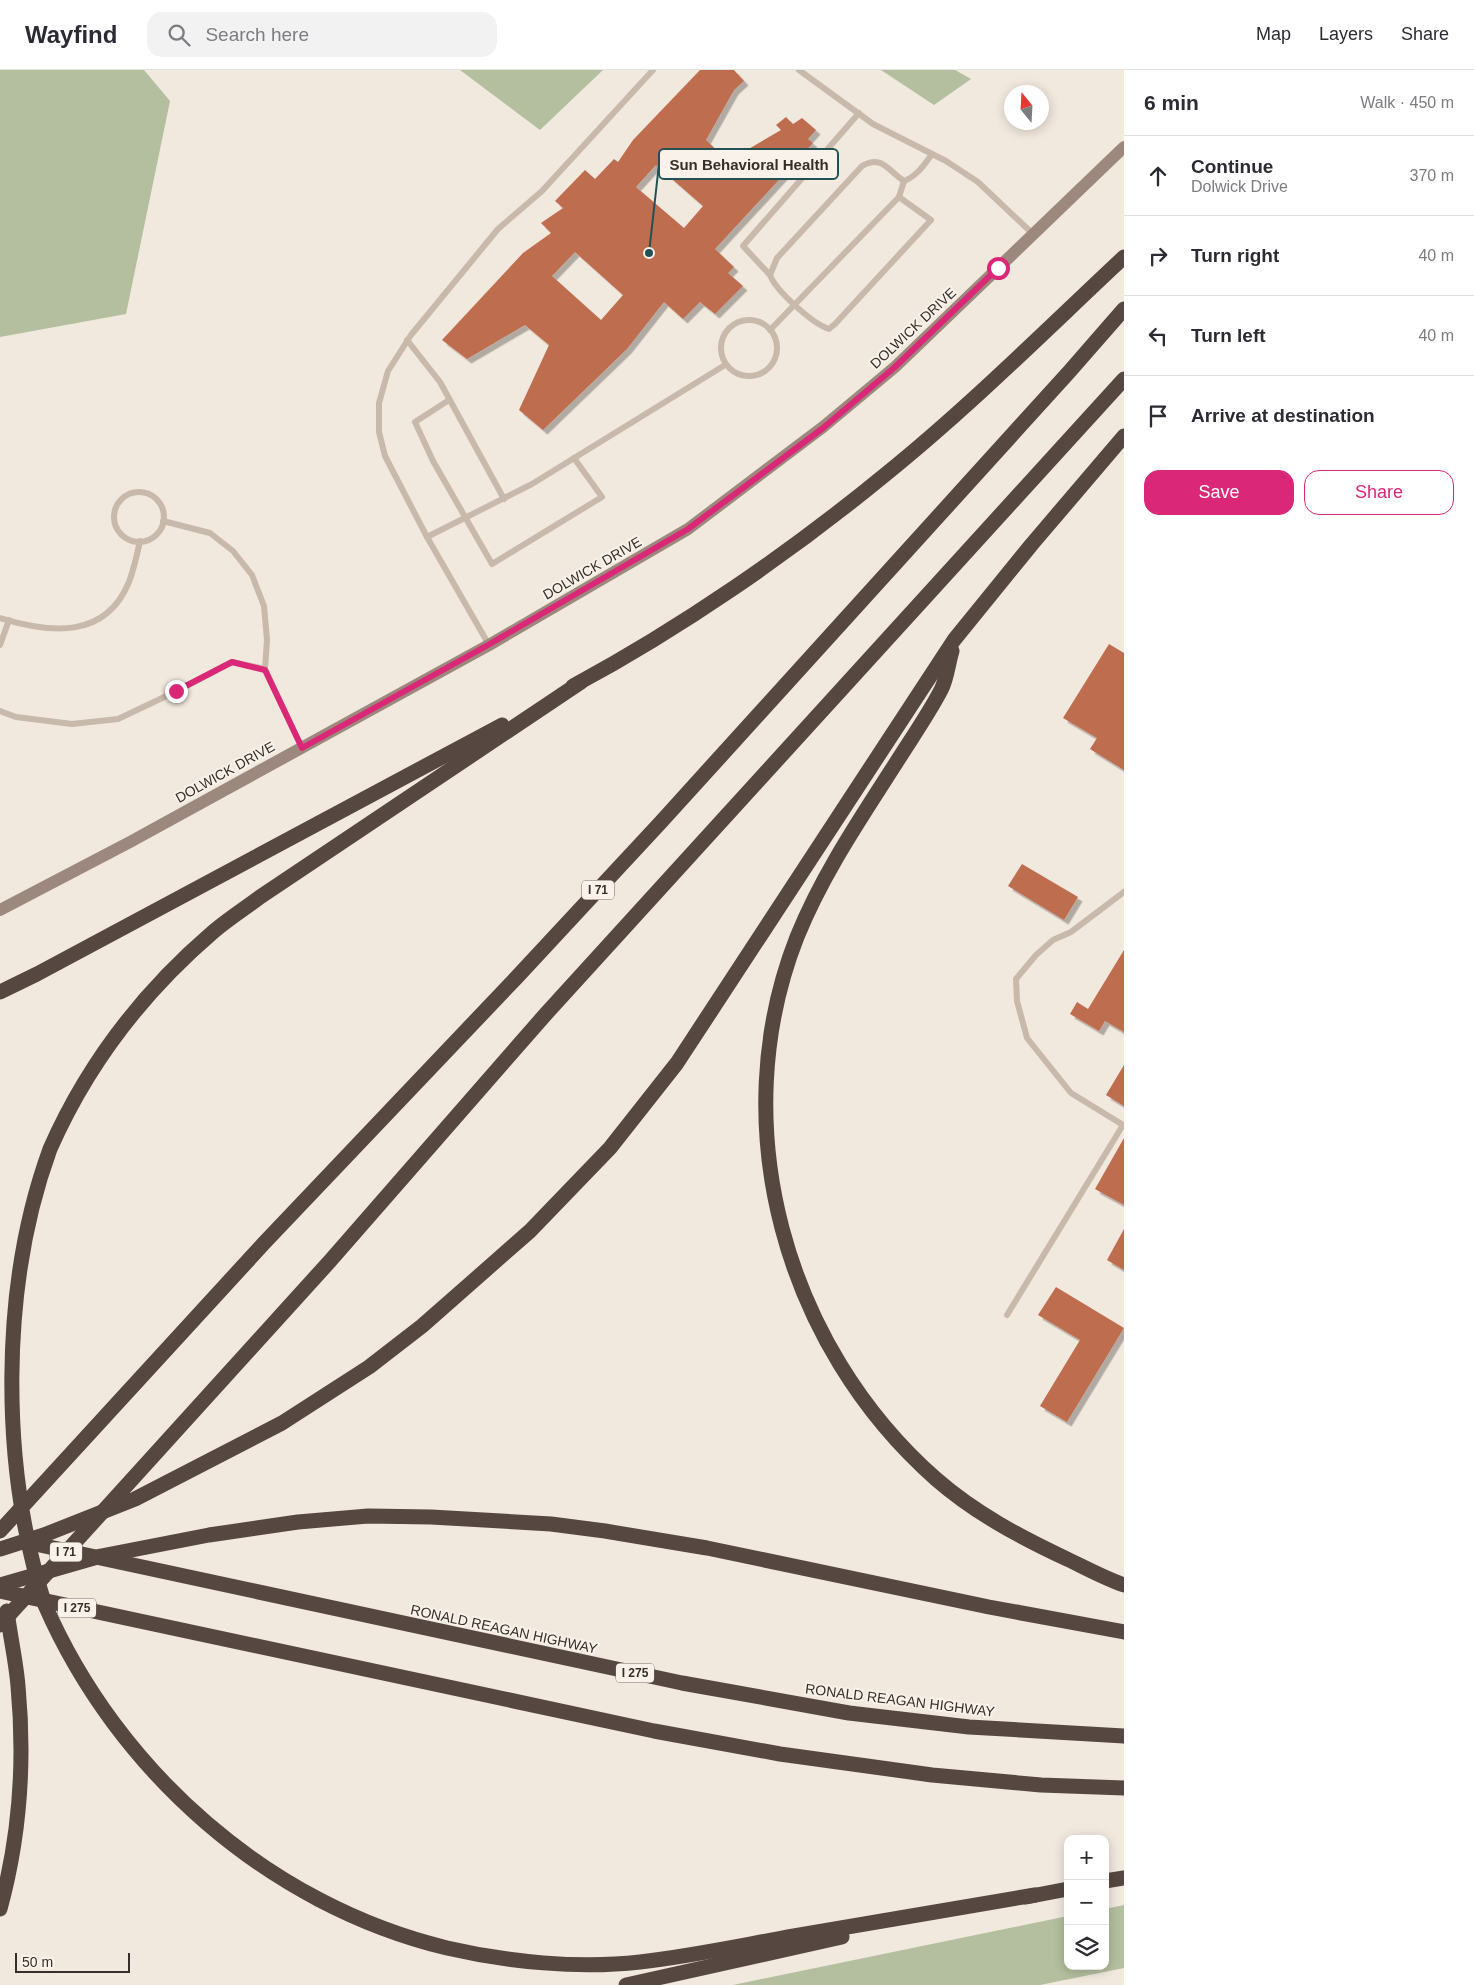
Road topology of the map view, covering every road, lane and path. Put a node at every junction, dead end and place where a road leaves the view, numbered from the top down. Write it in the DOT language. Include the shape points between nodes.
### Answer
graph roads {
  1 [pos="654,70"];
  2 [pos="799,70"];
  3 [pos="859,113"];
  4 [pos="1124,147"];
  5 [pos="932,154"];
  6 [pos="904,181"];
  7 [pos="899,197"];
  8 [pos="1033,234"];
  9 [pos="1124,257"];
  10 [pos="770,275"];
  11 [pos="795,304"];
  12 [pos="1124,308"];
  13 [pos="770,330"];
  14 [pos="408,340"];
  15 [pos="726,365"];
  16 [pos="1124,380"];
  17 [pos="449,400"];
  18 [pos="1124,436"];
  19 [pos="574,458"];
  20 [pos="504,498"];
  21 [pos="465,518"];
  22 [pos="163,521"];
  23 [pos="427,537"];
  24 [pos="140,542"];
  25 [pos="0,618"];
  26 [pos="9,620"];
  27 [pos="954,640"];
  28 [pos="0,645"];
  29 [pos="488,645"];
  30 [pos="265,670"];
  31 [pos="580,682"];
  32 [pos="0,711"];
  33 [pos="302,748"];
  34 [pos="1124,892"];
  35 [pos="0,910"];
  36 [pos="0,992"];
  37 [pos="1007,1315"];
  38 [pos="0,1531"];
  39 [pos="0,1536"];
  40 [pos="0,1549"];
  41 [pos="0,1585"];
  42 [pos="1124,1586"];
  43 [pos="0,1591"];
  44 [pos="0,1624"];
  45 [pos="1124,1632"];
  46 [pos="1124,1736"];
  47 [pos="1124,1788"];
  48 [pos="1124,1878"];
  49 [pos="1109,1880"];
  50 [pos="1064,1889"];
  51 [pos="1035,1895"];
  52 [pos="0,1909"];
  53 [pos="626,1985"];
  1 -- 14 [label="lane" via="542,191 498,228"];
  2 -- 3 [label="lane"];
  3 -- 5 [label="lane" via="873,124"];
  3 -- 10 [label="lane" via="743,246"];
  4 -- 8 [label="main road, DOLWICK DRIVE"];
  5 -- 6 [label="lane" via="912,178"];
  5 -- 8 [label="lane" via="978,182"];
  6 -- 7 [label="lane"];
  6 -- 10 [label="lane" via="880,162 862,166 777,258"];
  7 -- 11 [label="lane"];
  7 -- 11 [label="lane" via="931,220 835,324 829,329 821,327"];
  8 -- 29 [label="main road, DOLWICK DRIVE" via="895,367 756,479 688,529"];
  9 -- 31 [label="highway" via="954,416 886,474 813,531 726,592"];
  10 -- 11 [label="lane"];
  11 -- 13 [label="lane"];
  12 -- 38 [label="highway, I 71" via="668,815 265,1242"];
  13 -- 15 [label="lane" via="750,320 733,324 726,331 720,348"];
  13 -- 15 [label="lane" via="778,352 769,369 751,377 732,372"];
  14 -- 17 [label="lane" via="440,382"];
  14 -- 23 [label="lane" via="388,371 379,403 379,432 385,456"];
  15 -- 19 [label="lane"];
  16 -- 44 [label="highway, I 71" via="544,1016 330,1260"];
  17 -- 20 [label="lane"];
  17 -- 21 [label="lane" via="415,422"];
  18 -- 27 [label="highway"];
  19 -- 20 [label="lane"];
  19 -- 21 [label="lane" via="602,497 492,564"];
  20 -- 21 [label="lane"];
  21 -- 23 [label="lane"];
  22 -- 24 [label="lane" via="155,535"];
  22 -- 24 [label="lane" via="161,505 149,494 133,492 119,501 114,516 118,531 124,537"];
  22 -- 30 [label="lane" via="210,533 233,551 252,575 264,606"];
  23 -- 29 [label="lane"];
  24 -- 26 [label="lane" via="128,584 111,610 88,625 62,629"];
  25 -- 26 [label="lane"];
  26 -- 28 [label="lane"];
  27 -- 40 [label="highway" via="677,1063 610,1148 530,1231 422,1326 369,1366 282,1422 135,1499"];
  27 -- 42 [label="highway" via="942,688 830,868 796,939 772,1030 766,1097 769,1167 782,1234 797,1278 816,1323 865,1403 937,1480 986,1516 1016,1535"];
  29 -- 33 [label="main road, DOLWICK DRIVE"];
  30 -- 32 [label="lane" via="232,662 118,719 72,724 16,717"];
  30 -- 33 [label="lane"];
  31 -- 36 [label="highway"];
  31 -- 51 [label="highway" via="216,929 138,1007 100,1057 71,1106 50,1147 27,1212 5,1325 2,1386 14,1503 45,1605 71,1655 114,1723 186,1806 268,1870 318,1898 378,1926 444,1947 498,1958 560,1963 640,1962"];
  33 -- 35 [label="main road, DOLWICK DRIVE"];
  34 -- 37 [label="lane" via="1071,932 1053,940 1016,979 1017,1001 1027,1038 1071,1093 1123,1125"];
  39 -- 46 [label="highway, RONALD REAGAN HIGHWAY / I 275" via="663,1679 849,1713 969,1727"];
  41 -- 45 [label="highway" via="101,1556 208,1535 368,1516 560,1525 707,1548"];
  43 -- 47 [label="highway, I 275" via="654,1731 780,1754 932,1775 1040,1785"];
  43 -- 52 [label="highway" via="18,1686 21,1770 14,1851"];
  48 -- 49 [label="highway"];
  50 -- 51 [label="highway"];
  51 -- 53 [label="highway"];
}
